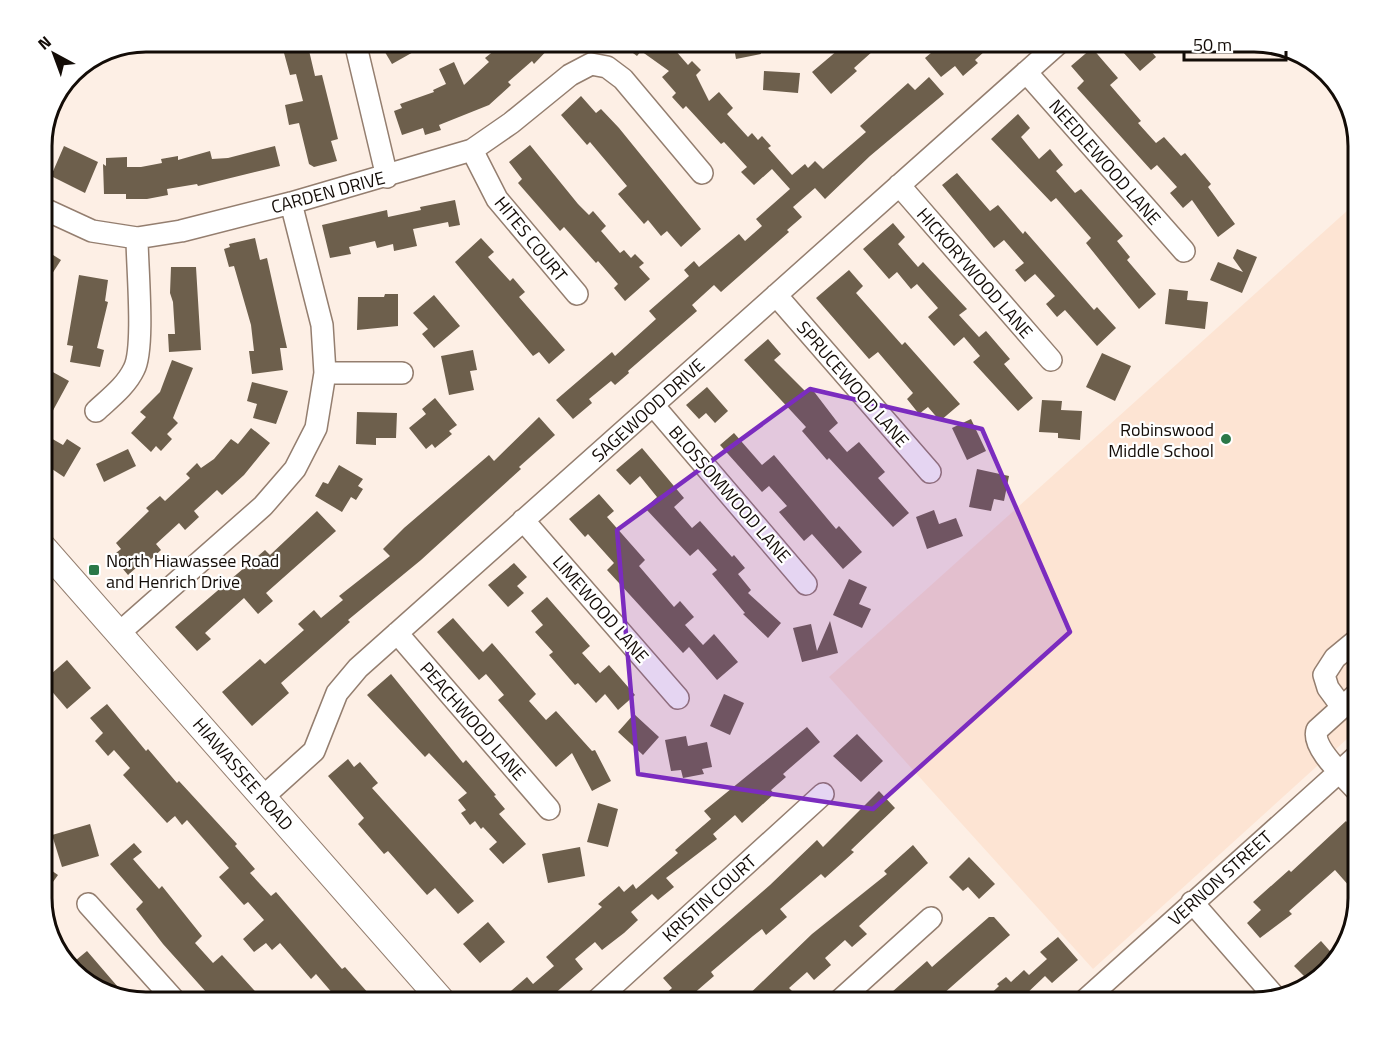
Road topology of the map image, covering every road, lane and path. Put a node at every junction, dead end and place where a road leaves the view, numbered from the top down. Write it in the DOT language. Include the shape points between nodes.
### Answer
graph roads {
  1 [pos="357,52"];
  2 [pos="1049,52"];
  3 [pos="1026,72"];
  4 [pos="472,150"];
  5 [pos="702,173"];
  6 [pos="387,177"];
  7 [pos="899,185"];
  8 [pos="291,203"];
  9 [pos="53,213"];
  10 [pos="137,238"];
  11 [pos="1184,251"];
  12 [pos="577,294"];
  13 [pos="776,295"];
  14 [pos="1051,360"];
  15 [pos="325,373"];
  16 [pos="402,373"];
  17 [pos="653,405"];
  18 [pos="96,411"];
  19 [pos="930,472"];
  20 [pos="523,520"];
  21 [pos="53,558"];
  22 [pos="806,584"];
  23 [pos="119,633"];
  24 [pos="397,633"];
  25 [pos="1348,647"];
  26 [pos="678,698"];
  27 [pos="1348,702"];
  28 [pos="1342,707"];
  29 [pos="1348,762"];
  30 [pos="1339,770"];
  31 [pos="1348,780"];
  32 [pos="823,794"];
  33 [pos="263,797"];
  34 [pos="549,809"];
  35 [pos="1192,902"];
  36 [pos="88,904"];
  37 [pos="931,918"];
  38 [pos="1269,990"];
  39 [pos="167,992"];
  40 [pos="434,992"];
  41 [pos="606,992"];
  42 [pos="849,992"];
  43 [pos="1094,992"];
  1 -- 6 [label="street"];
  2 -- 3 [label="street, SAGEWOOD DRIVE"];
  3 -- 7 [label="street, SAGEWOOD DRIVE"];
  3 -- 11 [label="street, NEEDLEWOOD LANE"];
  4 -- 5 [label="street, CARDEN DRIVE" via="570,75 591,64 607,67 623,79"];
  4 -- 6 [label="street, CARDEN DRIVE"];
  4 -- 12 [label="street, HITES COURT" via="496,199"];
  6 -- 8 [label="street, CARDEN DRIVE"];
  7 -- 13 [label="street, SAGEWOOD DRIVE"];
  7 -- 14 [label="street, HICKORYWOOD LANE"];
  8 -- 10 [label="street, CARDEN DRIVE"];
  8 -- 15 [label="street" via="322,325"];
  9 -- 10 [label="street, CARDEN DRIVE" via="92,231"];
  10 -- 18 [label="street" via="136,368"];
  13 -- 17 [label="street, SAGEWOOD DRIVE"];
  13 -- 19 [label="street, SPRUCEWOOD LANE"];
  15 -- 16 [label="street"];
  15 -- 23 [label="street" via="316,428 295,469 263,506"];
  17 -- 20 [label="street, SAGEWOOD DRIVE"];
  17 -- 22 [label="street, BLOSSOMWOOD LANE"];
  20 -- 24 [label="street, SAGEWOOD DRIVE"];
  20 -- 26 [label="street, LIMEWOOD LANE"];
  21 -- 23 [label="main road, HIAWASSEE ROAD"];
  23 -- 33 [label="main road, HIAWASSEE ROAD"];
  24 -- 33 [label="street, SAGEWOOD DRIVE" via="337,693 314,751"];
  24 -- 34 [label="street, PEACHWOOD LANE"];
  25 -- 28 [label="street" via="1324,675"];
  27 -- 28 [label="street"];
  28 -- 30 [label="street" via="1317,730 1315,737 1320,749"];
  29 -- 30 [label="street, VERNON STREET"];
  30 -- 31 [label="street"];
  30 -- 35 [label="street, VERNON STREET"];
  32 -- 41 [label="street, KRISTIN COURT"];
  33 -- 40 [label="main road, HIAWASSEE ROAD"];
  35 -- 38 [label="street"];
  35 -- 43 [label="street, VERNON STREET"];
  36 -- 39 [label="street"];
  37 -- 42 [label="street"];
}
